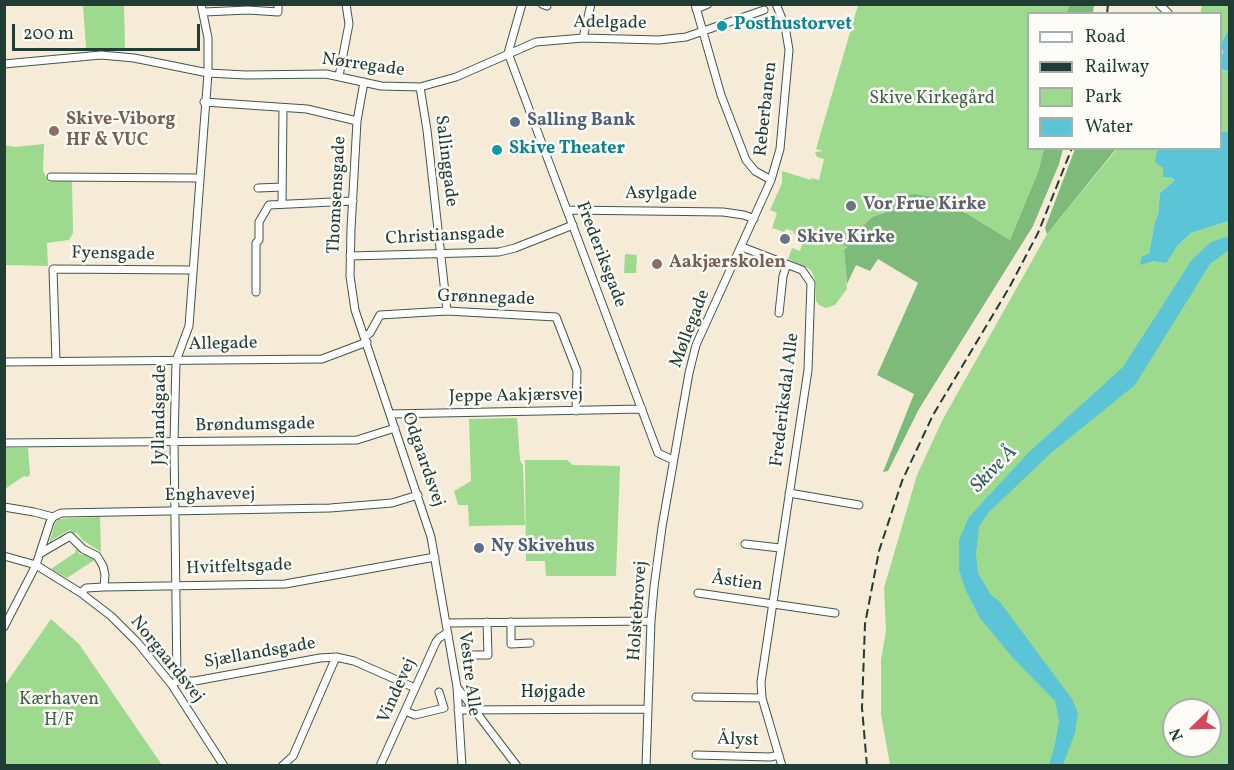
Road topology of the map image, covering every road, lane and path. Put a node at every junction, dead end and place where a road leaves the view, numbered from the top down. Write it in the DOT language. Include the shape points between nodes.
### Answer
graph roads {
  1 [pos="278,4"];
  2 [pos="346,4"];
  3 [pos="522,4"];
  4 [pos="591,4"];
  5 [pos="708,4"];
  6 [pos="776,4"];
  7 [pos="696,7"];
  8 [pos="202,8"];
  9 [pos="764,10"];
  10 [pos="704,32"];
  11 [pos="583,38"];
  12 [pos="508,53"];
  13 [pos="4,64"];
  14 [pos="208,73"];
  15 [pos="339,76"];
  16 [pos="364,82"];
  17 [pos="420,87"];
  18 [pos="204,102"];
  19 [pos="283,108"];
  20 [pos="357,121"];
  21 [pos="51,177"];
  22 [pos="199,177"];
  23 [pos="771,180"];
  24 [pos="282,187"];
  25 [pos="258,188"];
  26 [pos="353,201"];
  27 [pos="282,204"];
  28 [pos="567,210"];
  29 [pos="754,219"];
  30 [pos="573,225"];
  31 [pos="742,247"];
  32 [pos="441,254"];
  33 [pos="350,256"];
  34 [pos="787,264"];
  35 [pos="193,270"];
  36 [pos="256,292"];
  37 [pos="355,310"];
  38 [pos="447,311"];
  39 [pos="779,312"];
  40 [pos="366,340"];
  41 [pos="56,361"];
  42 [pos="176,361"];
  43 [pos="4,362"];
  44 [pos="642,409"];
  45 [pos="576,411"];
  46 [pos="390,414"];
  47 [pos="395,428"];
  48 [pos="174,442"];
  49 [pos="4,443"];
  50 [pos="673,460"];
  51 [pos="789,493"];
  52 [pos="418,495"];
  53 [pos="859,505"];
  54 [pos="4,507"];
  55 [pos="176,511"];
  56 [pos="53,517"];
  57 [pos="745,544"];
  58 [pos="780,548"];
  59 [pos="41,553"];
  60 [pos="4,556"];
  61 [pos="435,557"];
  62 [pos="36,565"];
  63 [pos="176,586"];
  64 [pos="104,587"];
  65 [pos="81,592"];
  66 [pos="698,592"];
  67 [pos="772,602"];
  68 [pos="835,613"];
  69 [pos="651,621"];
  70 [pos="487,622"];
  71 [pos="511,622"];
  72 [pos="446,623"];
  73 [pos="4,627"];
  74 [pos="447,633"];
  75 [pos="530,644"];
  76 [pos="469,655"];
  77 [pos="336,657"];
  78 [pos="174,683"];
  79 [pos="457,687"];
  80 [pos="415,688"];
  81 [pos="439,692"];
  82 [pos="696,697"];
  83 [pos="762,698"];
  84 [pos="474,709"];
  85 [pos="648,709"];
  86 [pos="459,710"];
  87 [pos="405,711"];
  88 [pos="696,755"];
  89 [pos="779,755"];
  90 [pos="224,765"];
  91 [pos="282,765"];
  92 [pos="380,765"];
  93 [pos="462,765"];
  94 [pos="517,765"];
  95 [pos="646,765"];
  96 [pos="782,765"];
  1 -- 8 [label="street" via="278,12"];
  2 -- 15 [label="street" via="349,24"];
  3 -- 12 [label="street"];
  4 -- 11 [label="street"];
  5 -- 7 [label="street"];
  6 -- 23 [label="street, Reberbanen" via="789,50 781,140"];
  7 -- 10 [label="street"];
  8 -- 14 [label="street, Jyllandsgade" via="208,38"];
  9 -- 10 [label="street, Adelgade"];
  10 -- 11 [label="street, Adelgade" via="659,40"];
  10 -- 23 [label="street" via="721,95 746,160"];
  11 -- 12 [label="street, Adelgade" via="536,42"];
  12 -- 17 [label="street, Nørregade" via="456,77"];
  12 -- 28 [label="street, Frederiksgade"];
  13 -- 14 [label="street, Nørregade" via="101,55"];
  14 -- 15 [label="street, Nørregade"];
  14 -- 18 [label="street, Jyllandsgade"];
  15 -- 16 [label="street, Nørregade"];
  16 -- 17 [label="street, Nørregade" via="394,88"];
  16 -- 20 [label="street, Thomsensgade"];
  17 -- 32 [label="street, Sallinggade"];
  18 -- 19 [label="street"];
  18 -- 22 [label="street, Jyllandsgade"];
  19 -- 20 [label="street" via="307,109"];
  19 -- 24 [label="street"];
  20 -- 26 [label="street, Thomsensgade"];
  21 -- 22 [label="street"];
  22 -- 35 [label="street, Jyllandsgade"];
  23 -- 29 [label="street, Reberbanen"];
  24 -- 25 [label="street"];
  24 -- 27 [label="street"];
  26 -- 27 [label="street"];
  26 -- 33 [label="street, Thomsensgade"];
  27 -- 36 [label="street" via="269,204 259,222"];
  28 -- 29 [label="street, Asylgade" via="723,212"];
  28 -- 30 [label="street, Frederiksgade"];
  29 -- 31 [label="street, Reberbanen"];
  30 -- 32 [label="street, Christiansgade" via="499,252"];
  30 -- 44 [label="street, Frederiksgade"];
  31 -- 34 [label="street, Frederiksdal Alle"];
  31 -- 50 [label="street, Møllegade" via="693,355"];
  32 -- 33 [label="street, Christiansgade"];
  32 -- 38 [label="street, Sallinggade"];
  33 -- 37 [label="street, Thomsensgade"];
  34 -- 39 [label="street"];
  34 -- 51 [label="street, Frederiksdal Alle" via="802,270 811,283 808,370"];
  35 -- 41 [label="street, Fyensgade" via="53,269"];
  35 -- 42 [label="street, Jyllandsgade" via="189,326"];
  37 -- 40 [label="street, Odgaardsvej"];
  38 -- 40 [label="street, Grønnegade" via="380,315"];
  38 -- 45 [label="street, Grønnegade" via="556,316 577,371"];
  40 -- 42 [label="street, Allegade" via="322,359"];
  40 -- 46 [label="street, Odgaardsvej"];
  41 -- 42 [label="street, Allegade"];
  41 -- 43 [label="street, Allegade"];
  42 -- 48 [label="street, Jyllandsgade"];
  44 -- 45 [label="street, Jeppe Aakjærsvej"];
  44 -- 50 [label="street, Frederiksgade" via="658,453"];
  45 -- 46 [label="street, Jeppe Aakjærsvej"];
  46 -- 47 [label="street, Odgaardsvej"];
  47 -- 48 [label="street, Brøndumsgade" via="357,440"];
  47 -- 52 [label="street, Odgaardsvej"];
  48 -- 49 [label="street, Brøndumsgade"];
  48 -- 55 [label="street, Jyllandsgade"];
  50 -- 69 [label="street, Holstebrovej"];
  51 -- 53 [label="street, Frederiksdal Alle"];
  51 -- 58 [label="street, Frederiksdal Alle"];
  52 -- 55 [label="street, Enghavevej" via="392,503 330,508"];
  52 -- 61 [label="street, Odgaardsvej"];
  54 -- 56 [label="street"];
  55 -- 56 [label="street, Enghavevej" via="61,513"];
  55 -- 63 [label="street, Jyllandsgade"];
  56 -- 59 [label="street"];
  57 -- 58 [label="street"];
  58 -- 67 [label="street, Frederiksdal Alle"];
  59 -- 62 [label="street"];
  59 -- 64 [label="street" via="70,536 97,556 103,566"];
  60 -- 62 [label="street, Norgaardsvej"];
  61 -- 63 [label="street, Hvitfeltsgade" via="285,584"];
  61 -- 72 [label="street, Odgaardsvej"];
  62 -- 65 [label="street, Norgaardsvej"];
  62 -- 73 [label="street"];
  63 -- 64 [label="street, Hvitfeltsgade"];
  63 -- 78 [label="street, Jyllandsgade"];
  64 -- 65 [label="street, Hvitfeltsgade"];
  65 -- 78 [label="street, Norgaardsvej" via="111,616"];
  66 -- 67 [label="street, Åstien"];
  67 -- 68 [label="street"];
  67 -- 83 [label="street, Frederiksdal Alle" via="761,673"];
  69 -- 71 [label="street"];
  69 -- 85 [label="street, Holstebrovej"];
  70 -- 71 [label="street"];
  70 -- 72 [label="street"];
  70 -- 76 [label="street" via="488,655"];
  71 -- 75 [label="street" via="511,644"];
  72 -- 74 [label="street, Vestre Alle"];
  74 -- 79 [label="street, Vestre Alle"];
  74 -- 80 [label="street, Vindevej" via="436,642"];
  77 -- 78 [label="street, Sjællandsgade"];
  77 -- 80 [label="street, Sjællandsgade"];
  77 -- 91 [label="street" via="292,756"];
  78 -- 90 [label="street, Norgaardsvej"];
  79 -- 84 [label="street"];
  79 -- 86 [label="street, Vestre Alle"];
  80 -- 87 [label="street, Vindevej"];
  81 -- 87 [label="street" via="444,708 415,715"];
  82 -- 83 [label="street"];
  83 -- 89 [label="street, Frederiksdal Alle"];
  84 -- 85 [label="street, Højgade"];
  84 -- 86 [label="street, Højgade"];
  84 -- 94 [label="street"];
  85 -- 95 [label="street, Holstebrovej"];
  86 -- 93 [label="street, Vestre Alle"];
  87 -- 92 [label="street, Vindevej"];
  88 -- 89 [label="street, Ålyst"];
  89 -- 96 [label="street, Frederiksdal Alle"];
}
